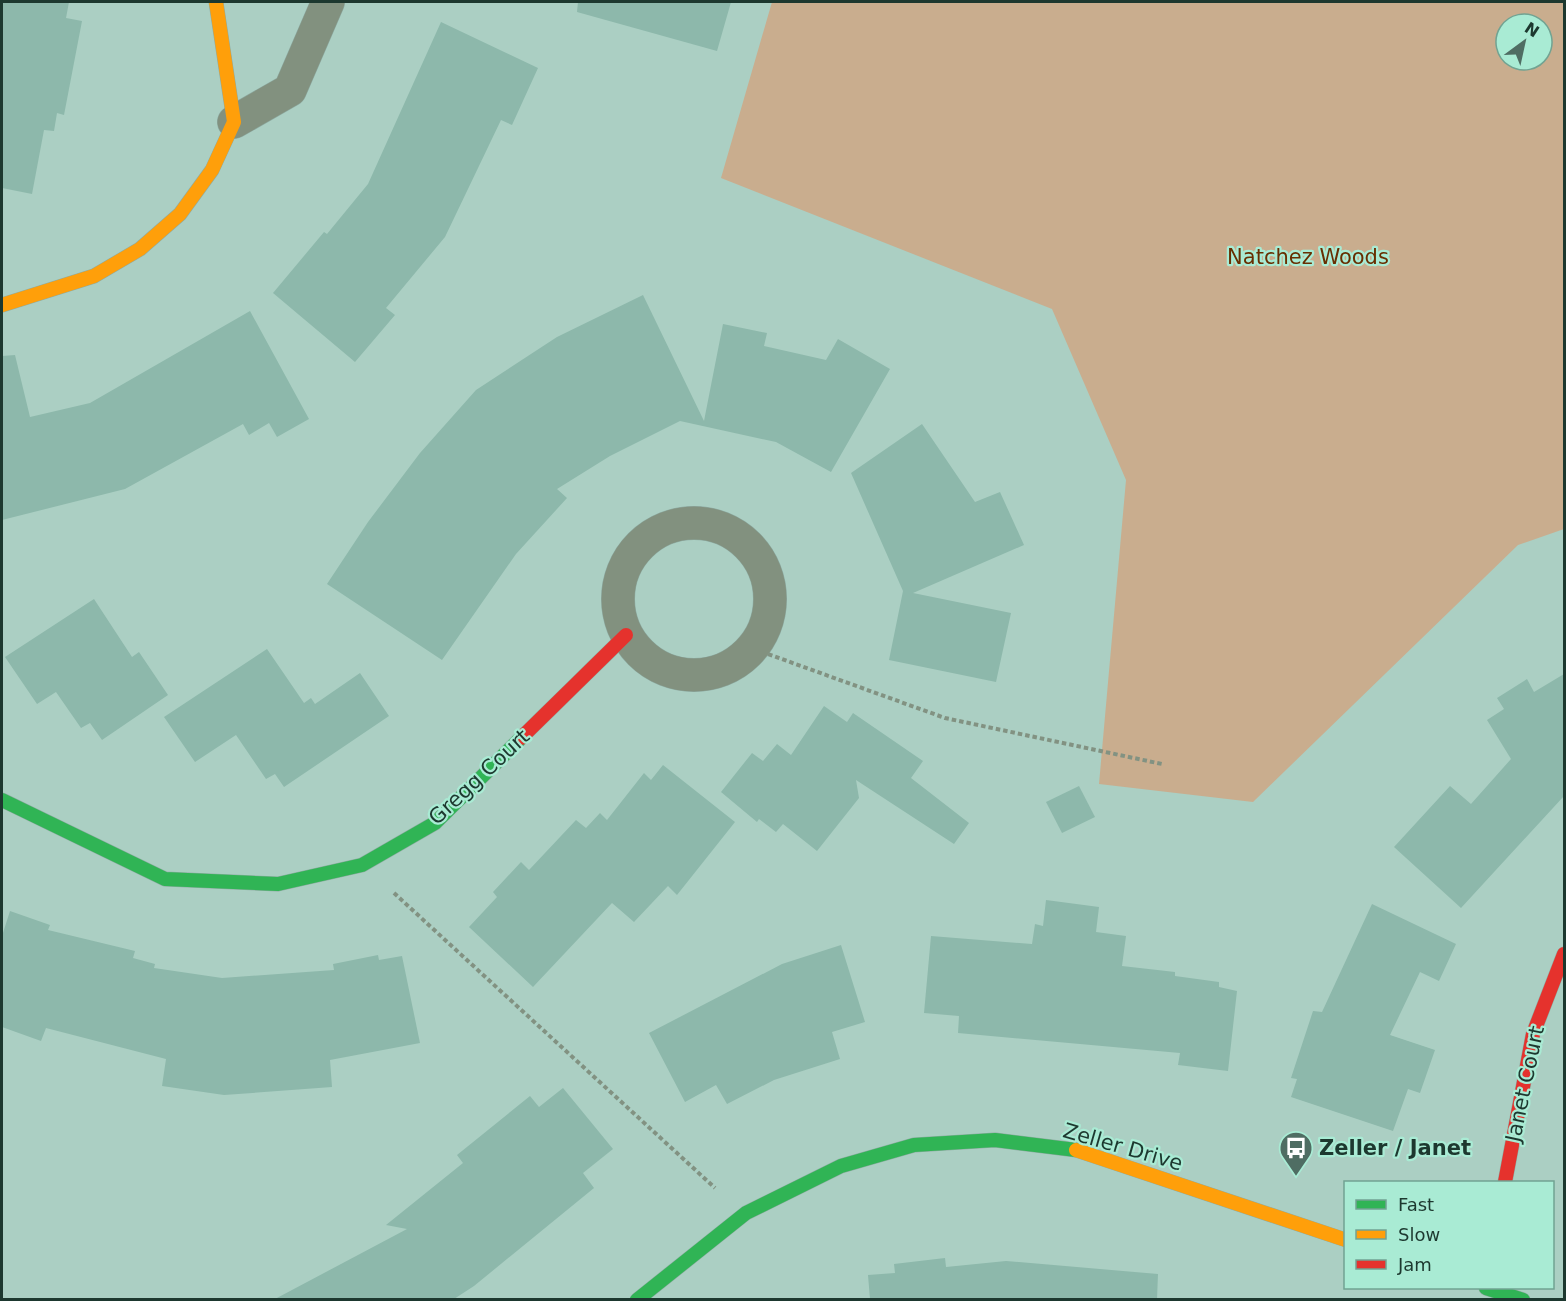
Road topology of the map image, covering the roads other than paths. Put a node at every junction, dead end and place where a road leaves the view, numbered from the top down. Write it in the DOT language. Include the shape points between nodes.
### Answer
graph roads {
  1 [pos="216,2"];
  2 [pos="328,2"];
  3 [pos="234,122"];
  4 [pos="2,306"];
  5 [pos="626,635"];
  6 [pos="2,800"];
  7 [pos="1564,954"];
  8 [pos="1505,1181"];
  9 [pos="1344,1239"];
  10 [pos="637,1299"];
  1 -- 3 [label="street"];
  2 -- 3 [label="street" via="290,90"];
  3 -- 4 [label="street" via="212,170 180,214 140,249 94,276"];
  5 -- 5 [label="street" via="643,657 666,671 702,676 728,669 754,648 767,625 772,593 765,567 749,544 727,529 692,522 666,527 643,540 619,578 617,605"];
  5 -- 6 [label="street, Gregg Court" via="435,823 362,865 278,884 165,879"];
  7 -- 8 [label="street, Janet Court" via="1533,1034"];
  9 -- 10 [label="street, Zeller Drive" via="1075,1150 995,1140 915,1145 841,1166 746,1213"];
}
